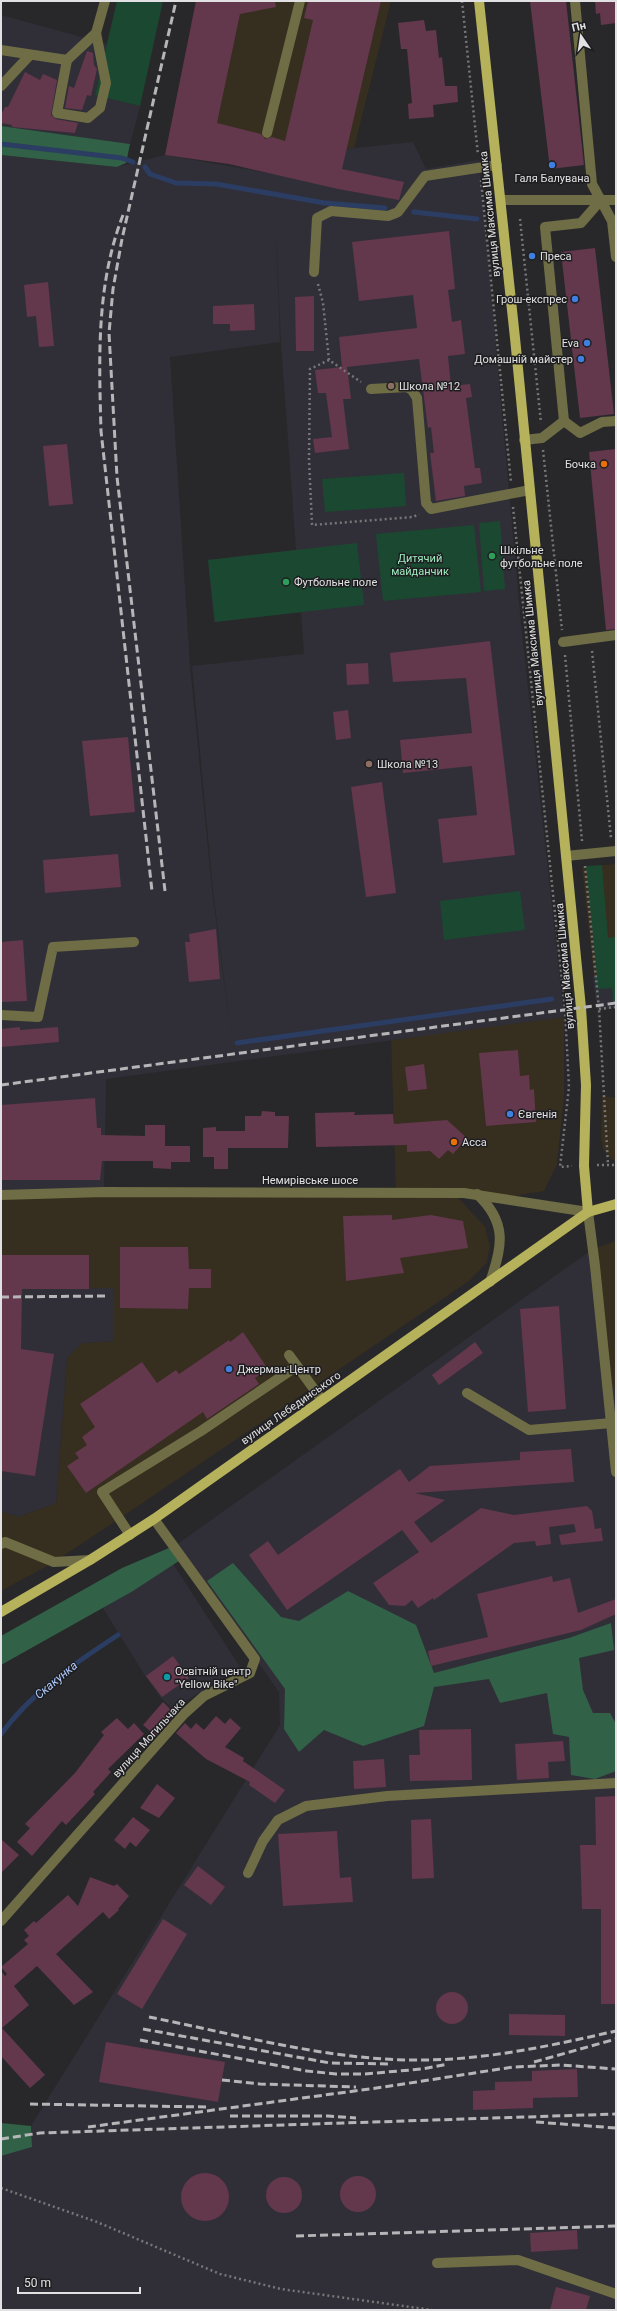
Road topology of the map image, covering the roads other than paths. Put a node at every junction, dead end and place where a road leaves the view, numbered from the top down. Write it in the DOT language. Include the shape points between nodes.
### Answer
graph roads {
  1 [pos="105,1"];
  2 [pos="300,1"];
  3 [pos="479,1"];
  4 [pos="575,1"];
  5 [pos="96,33"];
  6 [pos="1,50"];
  7 [pos="30,55"];
  8 [pos="67,60"];
  9 [pos="1,86"];
  10 [pos="267,132"];
  11 [pos="497,165"];
  12 [pos="501,200"];
  13 [pos="601,200"];
  14 [pos="616,200"];
  15 [pos="616,257"];
  16 [pos="314,272"];
  17 [pos="371,389"];
  18 [pos="564,421"];
  19 [pos="616,421"];
  20 [pos="524,440"];
  21 [pos="530,490"];
  22 [pos="616,635"];
  23 [pos="563,642"];
  24 [pos="616,851"];
  25 [pos="566,856"];
  26 [pos="134,942"];
  27 [pos="1,1015"];
  28 [pos="477,1194"];
  29 [pos="1,1195"];
  30 [pos="616,1204"];
  31 [pos="588,1212"];
  32 [pos="490,1282"];
  33 [pos="289,1355"];
  34 [pos="297,1366"];
  35 [pos="467,1393"];
  36 [pos="322,1400"];
  37 [pos="612,1423"];
  38 [pos="616,1472"];
  39 [pos="154,1519"];
  40 [pos="130,1535"];
  41 [pos="1,1544"];
  42 [pos="90,1560"];
  43 [pos="1,1612"];
  44 [pos="616,1783"];
  45 [pos="248,1873"];
  46 [pos="1,1921"];
  47 [pos="437,2263"];
  48 [pos="616,2294"];
  1 -- 5 [label="street"];
  2 -- 10 [label="street"];
  3 -- 11 [label="main road, вулиця Максима Шимка"];
  4 -- 13 [label="street" via="592,184"];
  5 -- 8 [label="street"];
  5 -- 8 [label="street" via="106,83 100,108 88,118 57,113"];
  6 -- 7 [label="street"];
  7 -- 8 [label="street"];
  7 -- 9 [label="street"];
  11 -- 12 [label="main road, вулиця Максима Шимка"];
  11 -- 16 [label="street" via="425,176 397,212 388,216 331,211 317,218"];
  12 -- 13 [label="street"];
  12 -- 20 [label="main road, вулиця Максима Шимка"];
  13 -- 14 [label="street"];
  13 -- 15 [label="street" via="612,221"];
  13 -- 18 [label="street" via="581,223 545,227"];
  17 -- 21 [label="street" via="407,387 417,398 426,503 431,509"];
  18 -- 19 [label="street" via="580,433 602,422"];
  18 -- 20 [label="street" via="542,438"];
  20 -- 21 [label="main road, вулиця Максима Шимка"];
  21 -- 25 [label="main road, вулиця Максима Шимка"];
  22 -- 23 [label="street"];
  24 -- 25 [label="street"];
  25 -- 31 [label="main road, вулиця Максима Шимка" via="582,1008 586,1085 584,1166"];
  26 -- 27 [label="street" via="53,947 38,1017"];
  28 -- 29 [label="street, Немирівське шосе" via="104,1192"];
  28 -- 31 [label="street, Немирівське шосе"];
  28 -- 32 [label="street" via="492,1210 498,1221 500,1233 498,1260"];
  30 -- 31 [label="main road, Немирівське шосе"];
  31 -- 32 [label="main road, вулиця Лебединського"];
  31 -- 37 [label="street"];
  32 -- 36 [label="main road, вулиця Лебединського"];
  33 -- 34 [label="street"];
  34 -- 36 [label="street"];
  34 -- 40 [label="street" via="201,1431 102,1492"];
  35 -- 37 [label="street" via="529,1430"];
  36 -- 39 [label="main road, вулиця Лебединського"];
  37 -- 38 [label="street"];
  39 -- 40 [label="main road, вулиця Лебединського"];
  39 -- 46 [label="street, вулиця Могильчака" via="255,1659 250,1673 204,1696 184,1714"];
  40 -- 42 [label="main road, вулиця Лебединського"];
  41 -- 42 [label="street" via="5,1542 54,1562"];
  42 -- 43 [label="main road, вулиця Лебединського"];
  44 -- 45 [label="street" via="387,1796 306,1806 278,1820 263,1841"];
  47 -- 48 [label="street" via="518,2260"];
}
